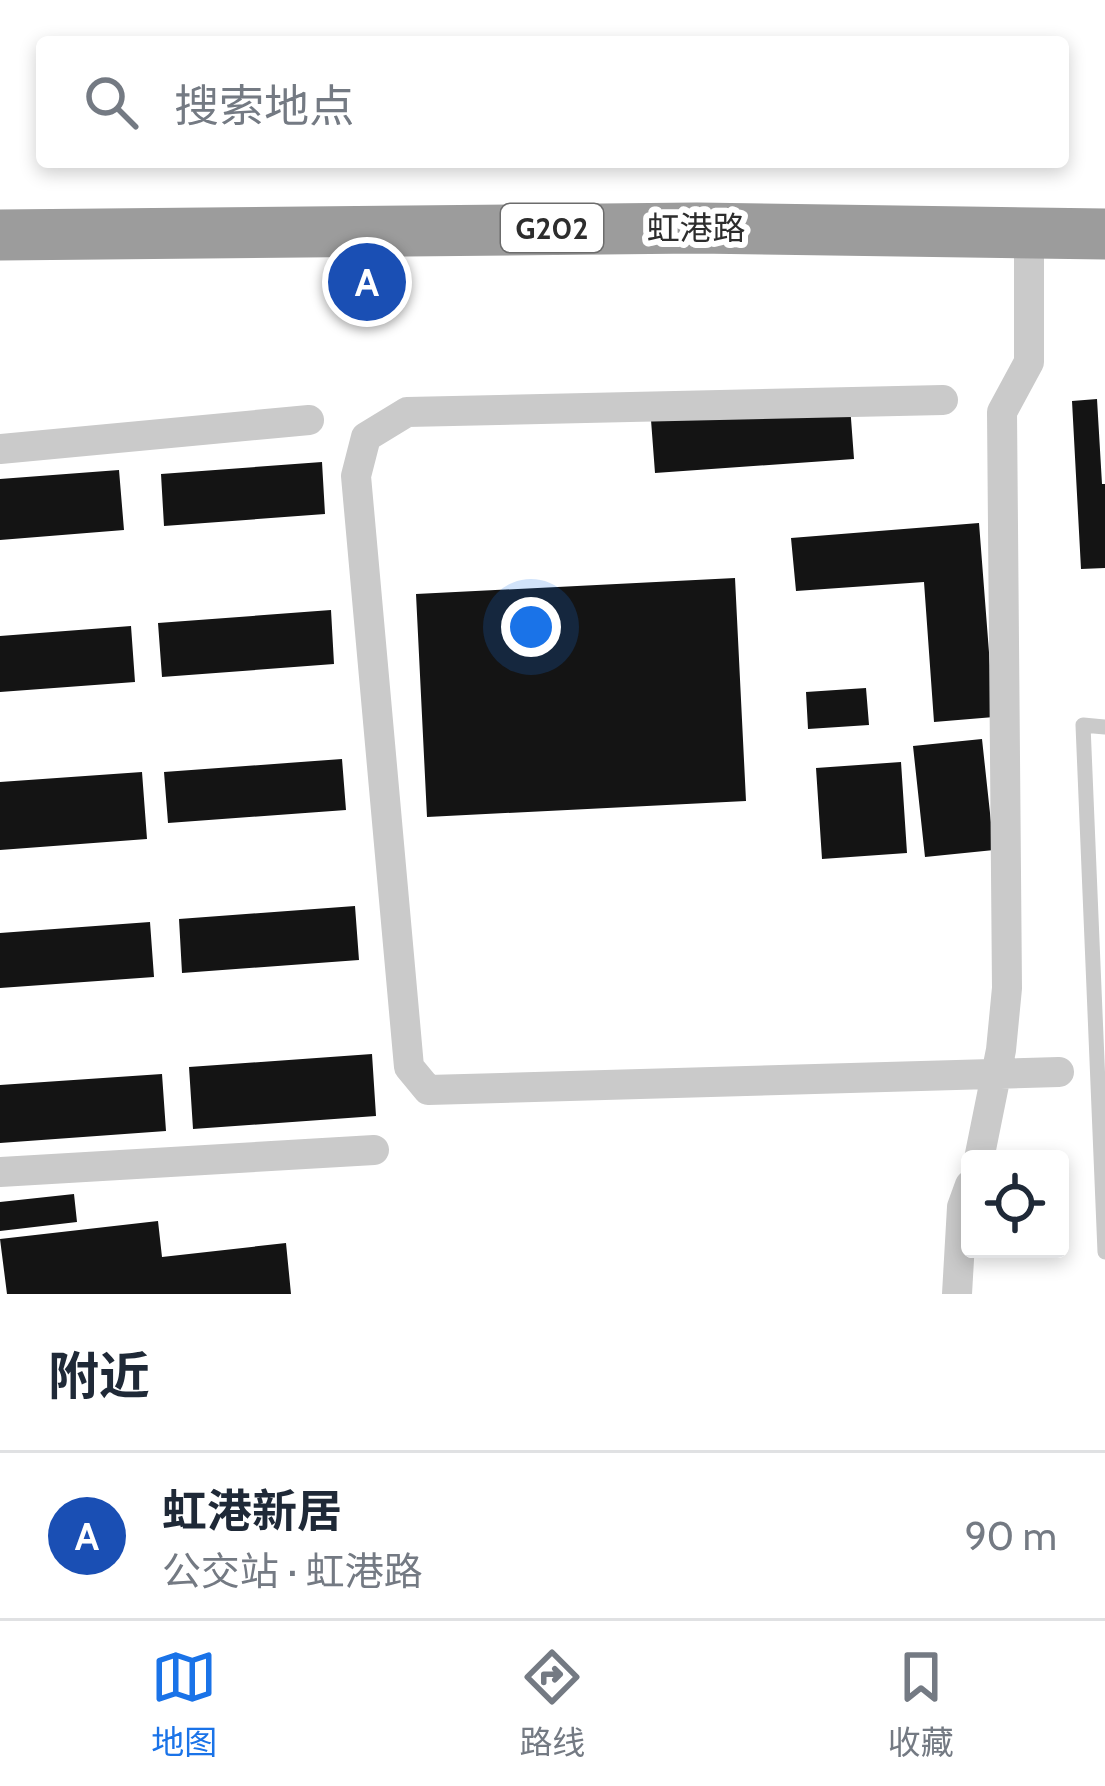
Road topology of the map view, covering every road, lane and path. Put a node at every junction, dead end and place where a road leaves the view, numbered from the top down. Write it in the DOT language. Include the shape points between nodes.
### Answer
graph roads {
  1 [pos="0,202"];
  2 [pos="1105,202"];
  3 [pos="1029,233"];
  4 [pos="1105,234"];
  5 [pos="0,235"];
  6 [pos="943,400"];
  7 [pos="309,420"];
  8 [pos="0,449"];
  9 [pos="1105,727"];
  10 [pos="1097,862"];
  11 [pos="1099,998"];
  12 [pos="1059,1072"];
  13 [pos="994,1075"];
  14 [pos="1102,1131"];
  15 [pos="374,1150"];
  16 [pos="981,1150"];
  17 [pos="0,1172"];
  18 [pos="961,1229"];
  19 [pos="1105,1252"];
  20 [pos="958,1294"];
  1 -- 2 [label="highway, 虹港路 / G202"];
  3 -- 4 [label="highway, 虹港路 / G202"];
  3 -- 5 [label="highway, 虹港路 / G202"];
  3 -- 13 [label="street" via="1029,362 1003,412 1007,988"];
  6 -- 13 [label="street" via="407,412 366,437 356,476 409,1067 428,1090"];
  7 -- 8 [label="street"];
  9 -- 10 [label="lane" via="1083,724"];
  10 -- 11 [label="lane"];
  11 -- 14 [label="lane"];
  12 -- 13 [label="street"];
  13 -- 16 [label="street"];
  14 -- 19 [label="lane"];
  15 -- 17 [label="street"];
  18 -- 20 [label="street"];
}
